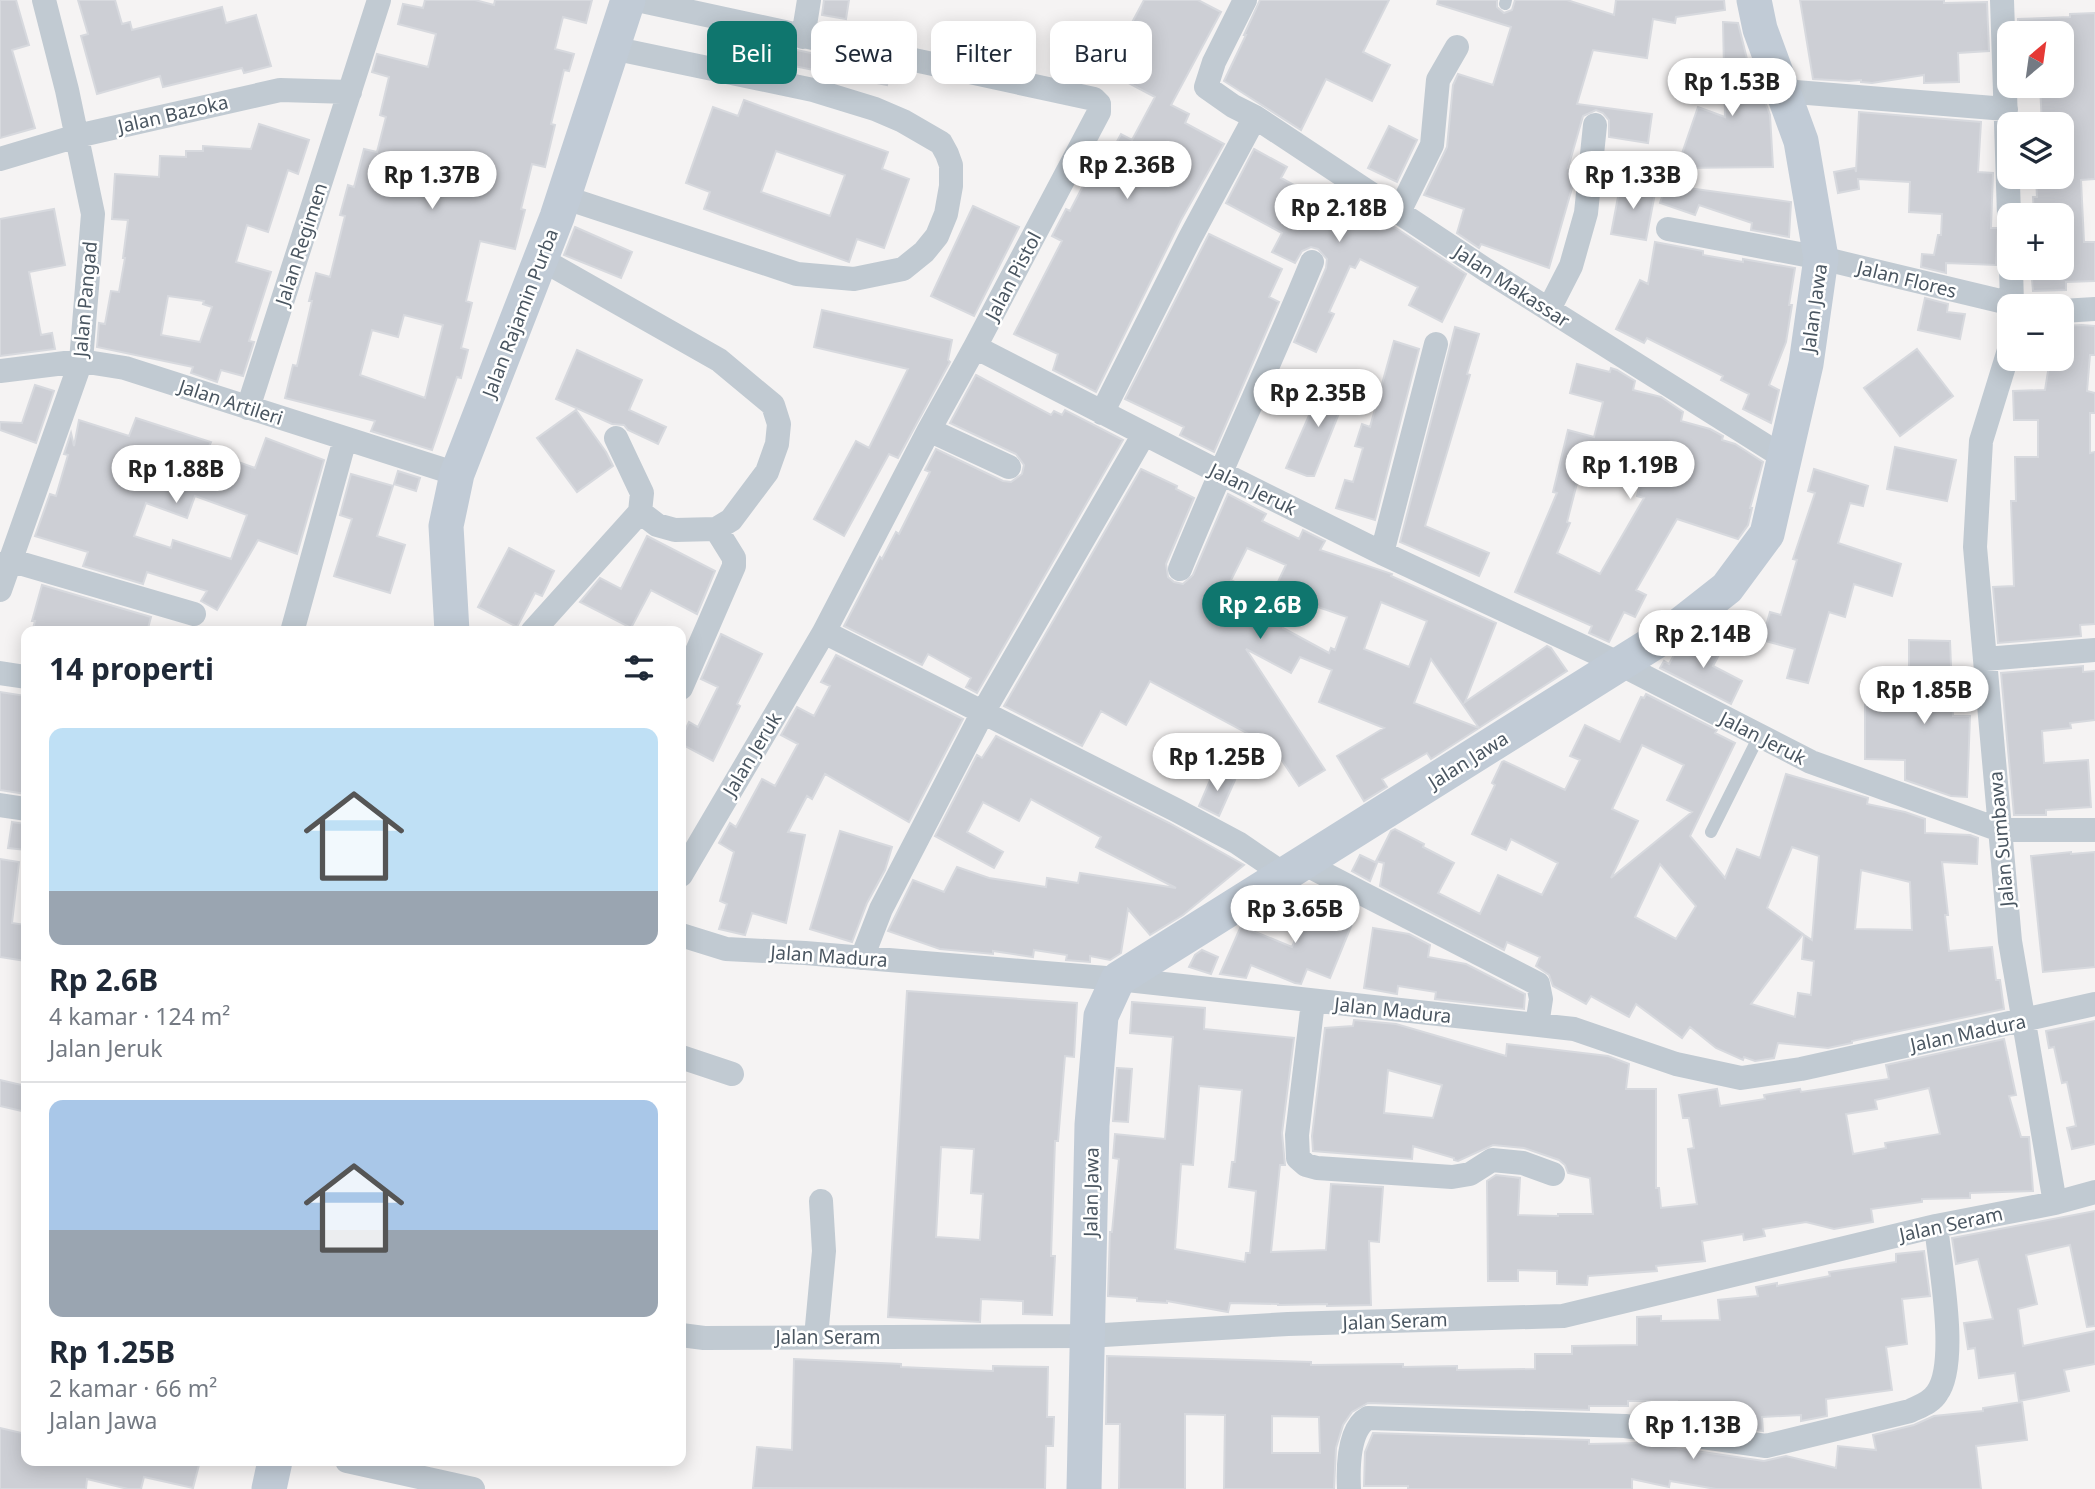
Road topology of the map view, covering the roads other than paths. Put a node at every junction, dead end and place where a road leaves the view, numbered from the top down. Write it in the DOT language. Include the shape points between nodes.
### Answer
graph roads {
  1 [pos="44,0"];
  2 [pos="379,0"];
  3 [pos="628,0"];
  4 [pos="637,0"];
  5 [pos="808,0"];
  6 [pos="1245,0"];
  7 [pos="1754,0"];
  8 [pos="2002,0"];
  9 [pos="803,37"];
  10 [pos="1457,47"];
  11 [pos="612,48"];
  12 [pos="1783,91"];
  13 [pos="350,92"];
  14 [pos="2006,109"];
  15 [pos="1255,117"];
  16 [pos="1595,125"];
  17 [pos="77,136"];
  18 [pos="0,159"];
  19 [pos="563,197"];
  20 [pos="2009,203"];
  21 [pos="1399,212"];
  22 [pos="1668,229"];
  23 [pos="541,258"];
  24 [pos="1821,258"];
  25 [pos="1312,261"];
  26 [pos="1997,300"];
  27 [pos="1549,309"];
  28 [pos="2095,309"];
  29 [pos="2074,310"];
  30 [pos="1436,344"];
  31 [pos="975,347"];
  32 [pos="82,361"];
  33 [pos="0,371"];
  34 [pos="2003,371"];
  35 [pos="248,408"];
  36 [pos="1102,413"];
  37 [pos="929,430"];
  38 [pos="1144,434"];
  39 [pos="616,438"];
  40 [pos="345,439"];
  41 [pos="1784,458"];
  42 [pos="1009,467"];
  43 [pos="1219,472"];
  44 [pos="457,474"];
  45 [pos="640,512"];
  46 [pos="716,529"];
  47 [pos="1382,553"];
  48 [pos="9,560"];
  49 [pos="1180,569"];
  50 [pos="0,590"];
  51 [pos="194,614"];
  52 [pos="294,626"];
  53 [pos="452,626"];
  54 [pos="537,626"];
  55 [pos="824,632"];
  56 [pos="2095,650"];
  57 [pos="1985,659"];
  58 [pos="1620,664"];
  59 [pos="0,673"];
  60 [pos="21,676"];
  61 [pos="686,676"];
  62 [pos="982,714"];
  63 [pos="1759,736"];
  64 [pos="0,805"];
  65 [pos="21,808"];
  66 [pos="2000,830"];
  67 [pos="2095,830"];
  68 [pos="1711,832"];
  69 [pos="686,867"];
  70 [pos="1294,869"];
  71 [pos="686,937"];
  72 [pos="862,958"];
  73 [pos="1118,979"];
  74 [pos="1313,1002"];
  75 [pos="2095,1004"];
  76 [pos="2026,1021"];
  77 [pos="1537,1025"];
  78 [pos="686,1059"];
  79 [pos="732,1074"];
  80 [pos="1553,1174"];
  81 [pos="2095,1192"];
  82 [pos="821,1201"];
  83 [pos="2055,1203"];
  84 [pos="1936,1226"];
  85 [pos="686,1336"];
  86 [pos="1087,1336"];
  87 [pos="816,1337"];
  88 [pos="274,1466"];
  89 [pos="370,1466"];
  90 [pos="269,1489"];
  91 [pos="473,1489"];
  92 [pos="1084,1489"];
  93 [pos="1349,1489"];
  1 -- 17 [label="street, Jalan Pangad"];
  2 -- 13 [label="street, Jalan Regimen"];
  3 -- 11 [label="street, Jalan Rajamin Purba"];
  4 -- 9 [label="street, Jalan Pistol"];
  5 -- 9 [label="street"];
  6 -- 15 [label="street, Jalan Makassar" via="1206,87"];
  7 -- 12 [label="street, Jalan Jawa"];
  8 -- 14 [label="street"];
  9 -- 31 [label="street, Jalan Pistol" via="1094,99 1099,104 1099,113"];
  10 -- 21 [label="street" via="1438,80 1432,145"];
  11 -- 19 [label="street, Jalan Rajamin Purba"];
  11 -- 19 [label="street" via="813,90 903,121 941,143 947,154 951,186 946,214 937,236 903,268 854,279 797,274"];
  12 -- 14 [label="street"];
  12 -- 24 [label="street, Jalan Jawa" via="1801,141"];
  13 -- 17 [label="street, Jalan Bazoka" via="280,90"];
  13 -- 35 [label="street, Jalan Regimen"];
  14 -- 20 [label="street"];
  15 -- 21 [label="street, Jalan Makassar"];
  15 -- 36 [label="street"];
  16 -- 27 [label="street" via="1586,213 1571,266"];
  17 -- 18 [label="street, Jalan Bazoka"];
  17 -- 32 [label="street, Jalan Pangad" via="93,214"];
  19 -- 23 [label="street, Jalan Rajamin Purba"];
  21 -- 27 [label="street, Jalan Makassar"];
  22 -- 24 [label="street, Jalan Flores"];
  23 -- 44 [label="street, Jalan Rajamin Purba"];
  23 -- 46 [label="street" via="719,360 773,405 779,425 767,472 731,520"];
  24 -- 26 [label="street, Jalan Flores"];
  24 -- 41 [label="street, Jalan Jawa" via="1806,364"];
  25 -- 43 [label="street"];
  27 -- 41 [label="street, Jalan Makassar"];
  28 -- 29 [label="street"];
  30 -- 47 [label="street"];
  31 -- 36 [label="street, Jalan Jeruk"];
  31 -- 37 [label="street, Jalan Jeruk"];
  32 -- 33 [label="street, Jalan Artileri"];
  32 -- 35 [label="street, Jalan Artileri" via="125,368"];
  32 -- 48 [label="street, Jalan Pangad"];
  34 -- 57 [label="street, Jalan Sumbawa" via="1982,441 1975,547"];
  35 -- 40 [label="street, Jalan Artileri"];
  36 -- 38 [label="street, Jalan Jeruk"];
  37 -- 42 [label="street"];
  37 -- 55 [label="street, Jalan Jeruk"];
  38 -- 43 [label="street, Jalan Jeruk"];
  38 -- 62 [label="street"];
  39 -- 45 [label="street" via="642,493"];
  40 -- 44 [label="street, Jalan Artileri"];
  40 -- 52 [label="street"];
  41 -- 58 [label="street, Jalan Jawa" via="1768,534 1727,588"];
  43 -- 47 [label="street, Jalan Jeruk"];
  43 -- 49 [label="street"];
  44 -- 53 [label="street, Jalan Rajamin Purba" via="446,526"];
  45 -- 46 [label="street" via="656,525 675,530"];
  45 -- 54 [label="street"];
  46 -- 61 [label="street" via="734,566"];
  47 -- 58 [label="street, Jalan Jeruk"];
  48 -- 50 [label="street, Jalan Pangad"];
  48 -- 51 [label="street"];
  55 -- 62 [label="street"];
  55 -- 69 [label="street, Jalan Jeruk"];
  56 -- 57 [label="street"];
  57 -- 66 [label="street, Jalan Sumbawa"];
  58 -- 63 [label="street, Jalan Jeruk"];
  58 -- 70 [label="street, Jalan Jawa"];
  59 -- 60 [label="street"];
  62 -- 70 [label="street"];
  62 -- 72 [label="street" via="881,909"];
  63 -- 66 [label="street, Jalan Jeruk" via="1811,762"];
  63 -- 68 [label="lane"];
  64 -- 65 [label="street"];
  66 -- 67 [label="street, Jalan Jeruk"];
  66 -- 76 [label="street, Jalan Sumbawa" via="2010,941"];
  70 -- 73 [label="street, Jalan Jawa"];
  70 -- 77 [label="street" via="1538,984"];
  71 -- 72 [label="street, Jalan Madura" via="726,949"];
  72 -- 73 [label="street, Jalan Madura"];
  73 -- 74 [label="street, Jalan Madura"];
  73 -- 86 [label="street, Jalan Jawa" via="1101,1016 1092,1125"];
  74 -- 77 [label="street, Jalan Madura"];
  74 -- 80 [label="street" via="1297,1135 1298,1158 1306,1165 1451,1177 1470,1174 1492,1160 1523,1163"];
  75 -- 76 [label="street, Jalan Madura"];
  76 -- 77 [label="street, Jalan Madura" via="1741,1078 1676,1064 1574,1029"];
  76 -- 83 [label="street, Jalan Sumbawa"];
  78 -- 79 [label="street"];
  81 -- 83 [label="street, Jalan Seram"];
  82 -- 87 [label="street" via="824,1251"];
  83 -- 84 [label="street, Jalan Seram"];
  84 -- 86 [label="street, Jalan Seram" via="1563,1316 1288,1324"];
  84 -- 93 [label="street" via="1949,1353 1937,1394 1910,1411 1766,1446 1625,1426 1368,1418 1356,1432"];
  85 -- 87 [label="street, Jalan Seram"];
  86 -- 87 [label="street, Jalan Seram"];
  86 -- 92 [label="street, Jalan Jawa"];
  88 -- 90 [label="street"];
  89 -- 91 [label="street"];
}
